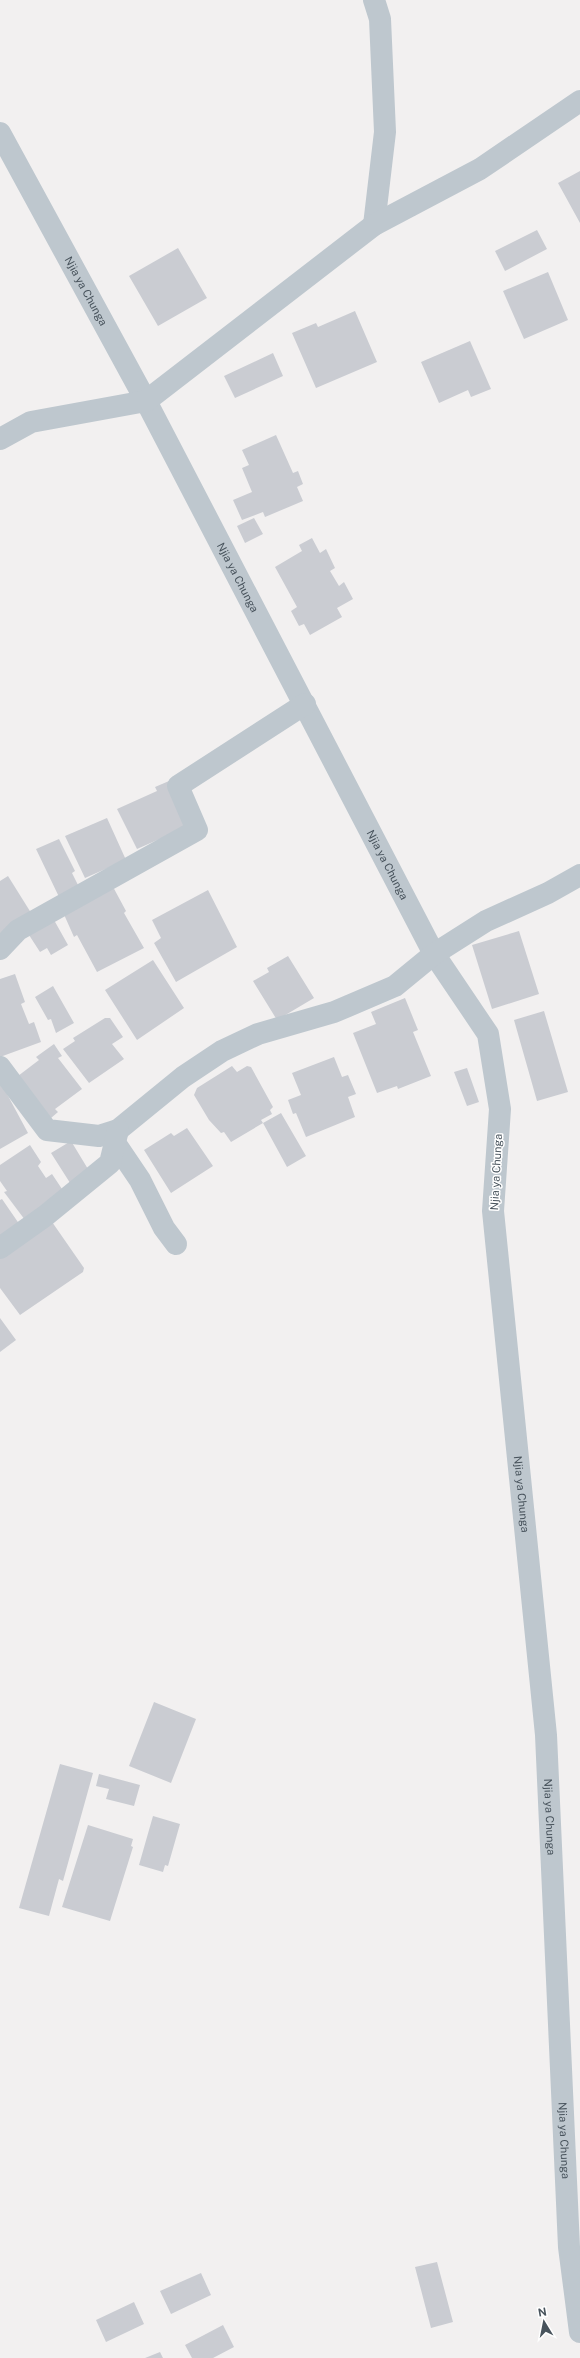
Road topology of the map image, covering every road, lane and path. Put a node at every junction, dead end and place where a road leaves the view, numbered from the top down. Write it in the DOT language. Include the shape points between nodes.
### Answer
graph roads {
  1 [pos="374,0"];
  2 [pos="580,101"];
  3 [pos="0,132"];
  4 [pos="374,225"];
  5 [pos="146,401"];
  6 [pos="0,439"];
  7 [pos="305,704"];
  8 [pos="580,875"];
  9 [pos="0,949"];
  10 [pos="434,954"];
  11 [pos="0,1067"];
  12 [pos="117,1137"];
  13 [pos="176,1244"];
  14 [pos="0,1248"];
  15 [pos="577,2271"];
  16 [pos="580,2332"];
  1 -- 4 [label="street" via="380,19 385,132"];
  2 -- 4 [label="street" via="480,169"];
  3 -- 5 [label="street, Njia ya Chunga"];
  4 -- 5 [label="street"];
  5 -- 6 [label="street" via="31,422"];
  5 -- 7 [label="street, Njia ya Chunga"];
  7 -- 9 [label="street" via="178,786 197,830 18,930"];
  7 -- 10 [label="street, Njia ya Chunga"];
  8 -- 10 [label="street" via="548,893 486,921"];
  10 -- 12 [label="street" via="395,986 334,1012 258,1034 222,1051 184,1077"];
  10 -- 15 [label="street, Njia ya Chunga" via="488,1034 500,1109 493,1211 546,1735 569,2239"];
  11 -- 12 [label="street" via="47,1130"];
  12 -- 13 [label="street" via="164,1228"];
  12 -- 14 [label="street" via="110,1163 45,1216"];
  15 -- 16 [label="street, Njia ya Chunga"];
}
